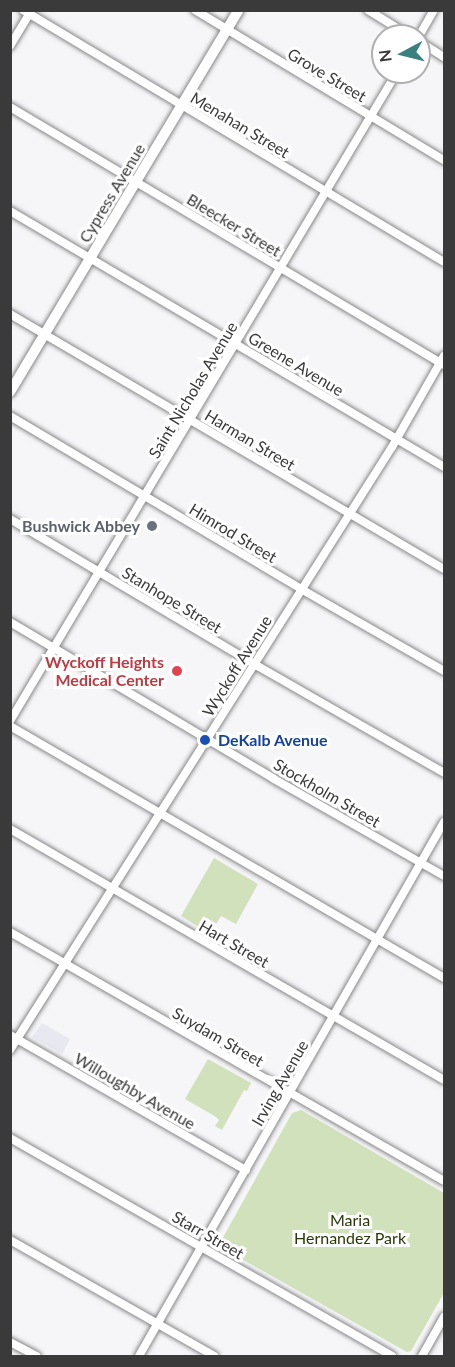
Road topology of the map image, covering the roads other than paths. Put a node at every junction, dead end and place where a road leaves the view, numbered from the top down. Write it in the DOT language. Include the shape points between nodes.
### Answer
graph roads {
  1 [pos="195,10"];
  2 [pos="239,10"];
  3 [pos="368,10"];
  4 [pos="434,10"];
  5 [pos="28,12"];
  6 [pos="391,24"];
  7 [pos="426,24"];
  8 [pos="227,30"];
  9 [pos="10,46"];
  10 [pos="431,49"];
  11 [pos="444,57"];
  12 [pos="390,84"];
  13 [pos="10,106"];
  14 [pos="182,106"];
  15 [pos="370,117"];
  16 [pos="444,160"];
  17 [pos="136,182"];
  18 [pos="326,191"];
  19 [pos="10,211"];
  20 [pos="90,259"];
  21 [pos="444,262"];
  22 [pos="281,268"];
  23 [pos="10,314"];
  24 [pos="45,335"];
  25 [pos="236,344"];
  26 [pos="443,362"];
  27 [pos="10,392"];
  28 [pos="10,416"];
  29 [pos="190,420"];
  30 [pos="396,440"];
  31 [pos="444,467"];
  32 [pos="145,496"];
  33 [pos="349,515"];
  34 [pos="10,519"];
  35 [pos="444,569"];
  36 [pos="99,572"];
  37 [pos="302,590"];
  38 [pos="10,622"];
  39 [pos="54,648"];
  40 [pos="254,664"];
  41 [pos="444,671"];
  42 [pos="10,723"];
  43 [pos="207,740"];
  44 [pos="444,773"];
  45 [pos="159,814"];
  46 [pos="444,822"];
  47 [pos="10,829"];
  48 [pos="422,862"];
  49 [pos="444,876"];
  50 [pos="112,889"];
  51 [pos="10,932"];
  52 [pos="378,939"];
  53 [pos="65,964"];
  54 [pos="444,978"];
  55 [pos="334,1017"];
  56 [pos="14,1037"];
  57 [pos="10,1050"];
  58 [pos="444,1080"];
  59 [pos="290,1094"];
  60 [pos="10,1138"];
  61 [pos="246,1170"];
  62 [pos="444,1182"];
  63 [pos="10,1240"];
  64 [pos="201,1247"];
  65 [pos="444,1317"];
  66 [pos="158,1324"];
  67 [pos="10,1342"];
  68 [pos="36,1356"];
  69 [pos="139,1356"];
  70 [pos="214,1356"];
  71 [pos="392,1356"];
  72 [pos="422,1356"];
  1 -- 8 [label="street, Grove Street"];
  2 -- 8 [label="main road, Cypress Avenue"];
  3 -- 6 [label="street"];
  4 -- 7 [label="street"];
  5 -- 9 [label="street"];
  5 -- 14 [label="street, Menahan Street"];
  8 -- 14 [label="main road, Cypress Avenue"];
  8 -- 15 [label="street, Grove Street"];
  10 -- 11 [label="street"];
  12 -- 15 [label="street, Saint Nicholas Avenue"];
  13 -- 17 [label="street, Bleecker Street"];
  14 -- 17 [label="main road, Cypress Avenue"];
  14 -- 18 [label="street, Menahan Street"];
  15 -- 16 [label="street, Grove Street"];
  15 -- 18 [label="street, Saint Nicholas Avenue"];
  17 -- 20 [label="main road, Cypress Avenue"];
  17 -- 22 [label="street, Bleecker Street"];
  18 -- 21 [label="street, Menahan Street"];
  18 -- 22 [label="street, Saint Nicholas Avenue"];
  19 -- 20 [label="street, Greene Avenue"];
  20 -- 24 [label="main road, Cypress Avenue"];
  20 -- 25 [label="street, Greene Avenue"];
  22 -- 25 [label="street, Saint Nicholas Avenue"];
  22 -- 26 [label="street, Bleecker Street"];
  23 -- 24 [label="street, Harman Street"];
  24 -- 27 [label="main road, Cypress Avenue"];
  24 -- 29 [label="street, Harman Street"];
  25 -- 29 [label="street, Saint Nicholas Avenue"];
  25 -- 30 [label="street, Greene Avenue"];
  26 -- 30 [label="street, Wyckoff Avenue"];
  28 -- 32 [label="street, Himrod Street"];
  29 -- 32 [label="street, Saint Nicholas Avenue"];
  29 -- 33 [label="street, Harman Street"];
  30 -- 31 [label="street, Greene Avenue"];
  30 -- 33 [label="street, Wyckoff Avenue"];
  32 -- 36 [label="street, Saint Nicholas Avenue"];
  32 -- 37 [label="street, Himrod Street"];
  33 -- 35 [label="street, Harman Street"];
  33 -- 37 [label="street, Wyckoff Avenue"];
  34 -- 36 [label="street, Stanhope Street"];
  36 -- 39 [label="street, Saint Nicholas Avenue"];
  36 -- 40 [label="street, Stanhope Street"];
  37 -- 40 [label="street, Wyckoff Avenue"];
  37 -- 41 [label="street, Himrod Street"];
  38 -- 39 [label="street, Stockholm Street"];
  39 -- 42 [label="street, Saint Nicholas Avenue"];
  39 -- 43 [label="street, Stockholm Street"];
  40 -- 43 [label="street, Wyckoff Avenue"];
  40 -- 44 [label="street, Stanhope Street"];
  42 -- 45 [label="street"];
  43 -- 45 [label="street, Wyckoff Avenue"];
  43 -- 48 [label="street, Stockholm Street"];
  45 -- 50 [label="street, Wyckoff Avenue"];
  45 -- 52 [label="street"];
  46 -- 48 [label="street, Irving Avenue"];
  47 -- 50 [label="street, Hart Street"];
  48 -- 49 [label="street, Stockholm Street"];
  48 -- 52 [label="street, Irving Avenue"];
  50 -- 53 [label="street, Wyckoff Avenue"];
  50 -- 55 [label="street, Hart Street"];
  51 -- 53 [label="street, Suydam Street"];
  52 -- 54 [label="street"];
  52 -- 55 [label="street, Irving Avenue"];
  53 -- 56 [label="street, Wyckoff Avenue"];
  53 -- 59 [label="street, Suydam Street"];
  55 -- 58 [label="street, Hart Street"];
  55 -- 59 [label="street, Irving Avenue"];
  56 -- 57 [label="street, Wyckoff Avenue"];
  56 -- 61 [label="street, Willoughby Avenue"];
  59 -- 61 [label="street, Irving Avenue"];
  59 -- 62 [label="street, Suydam Street"];
  60 -- 64 [label="street, Starr Street"];
  61 -- 64 [label="street, Irving Avenue"];
  63 -- 66 [label="street"];
  64 -- 66 [label="street, Irving Avenue"];
  64 -- 71 [label="street, Starr Street"];
  65 -- 72 [label="street"];
  66 -- 69 [label="street, Irving Avenue"];
  66 -- 70 [label="street"];
  67 -- 68 [label="street"];
}
